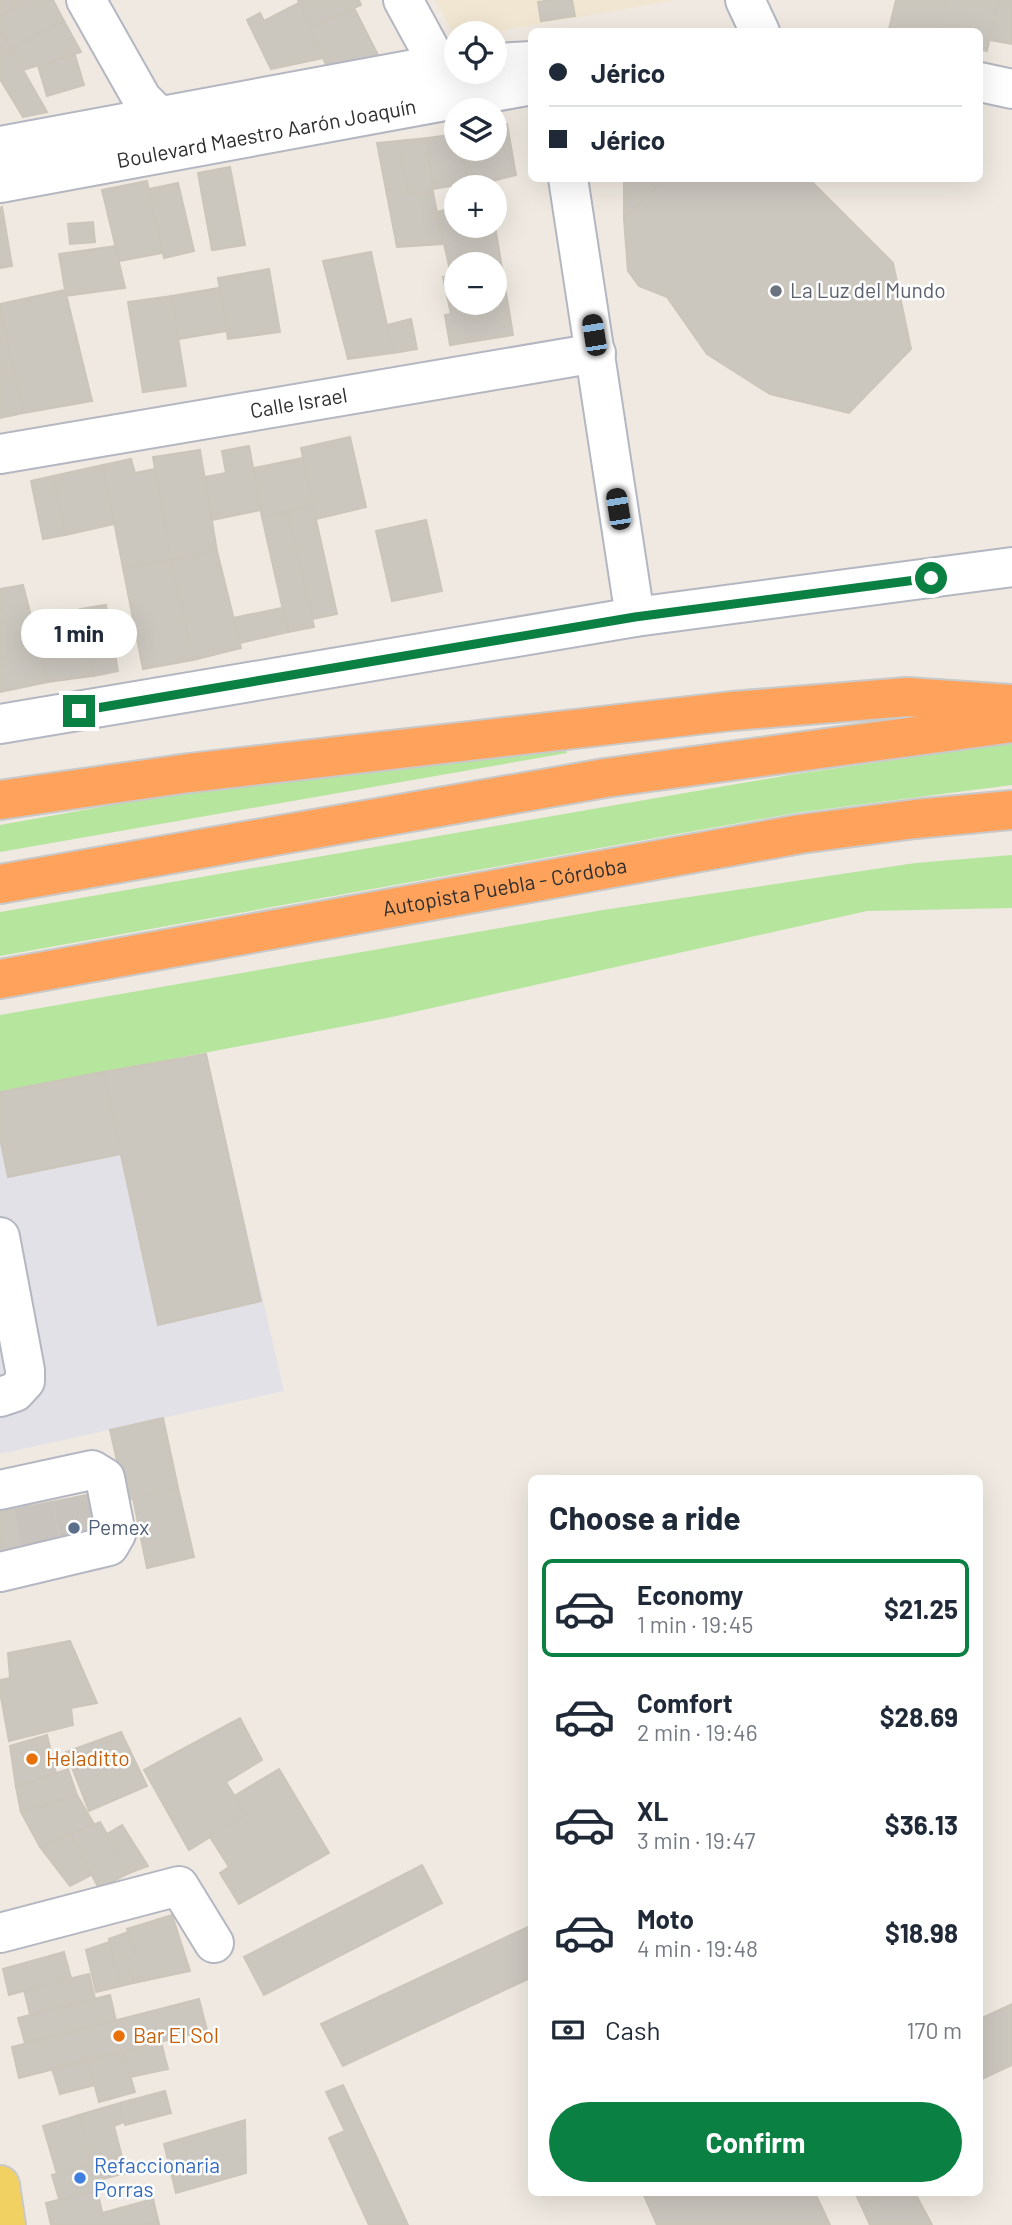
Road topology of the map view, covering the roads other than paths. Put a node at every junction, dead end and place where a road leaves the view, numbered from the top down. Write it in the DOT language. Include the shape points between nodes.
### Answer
graph roads {
  1 [pos="86,0"];
  2 [pos="403,0"];
  3 [pos="745,0"];
  4 [pos="758,28"];
  5 [pos="528,61"];
  6 [pos="507,62"];
  7 [pos="444,65"];
  8 [pos="444,79"];
  9 [pos="444,80"];
  10 [pos="507,83"];
  11 [pos="983,83"];
  12 [pos="528,85"];
  13 [pos="1012,89"];
  14 [pos="158,115"];
  15 [pos="0,145"];
  16 [pos="179,150"];
  17 [pos="569,182"];
  18 [pos="0,183"];
  19 [pos="596,353"];
  20 [pos="0,454"];
  21 [pos="1012,568"];
  22 [pos="635,617"];
  23 [pos="1012,704"];
  24 [pos="1012,723"];
  25 [pos="0,724"];
  26 [pos="0,800"];
  27 [pos="1012,810"];
  28 [pos="0,884"];
  29 [pos="0,979"];
  30 [pos="0,1237"];
  31 [pos="0,1397"];
  32 [pos="36,1492"];
  33 [pos="46,1553"];
  34 [pos="0,1933"];
  35 [pos="214,1943"];
  36 [pos="0,2185"];
  37 [pos="6,2225"];
  1 -- 14 [label="street" via="142,99"];
  2 -- 7 [label="street"];
  3 -- 4 [label="street"];
  5 -- 6 [label="street"];
  8 -- 14 [label="street, Boulevard Maestro Aarón Joaquín"];
  9 -- 16 [label="street, Boulevard Maestro Aarón Joaquín"];
  10 -- 12 [label="street, Boulevard Maestro Aarón Joaquín"];
  11 -- 13 [label="street"];
  14 -- 15 [label="street, Boulevard Maestro Aarón Joaquín"];
  14 -- 16 [label="street"];
  16 -- 18 [label="street, Boulevard Maestro Aarón Joaquín"];
  17 -- 19 [label="street"];
  19 -- 20 [label="street, Calle Israel"];
  19 -- 22 [label="street"];
  21 -- 22 [label="street"];
  22 -- 25 [label="street"];
  23 -- 26 [label="highway" via="907,698 732,711 189,773"];
  24 -- 28 [label="highway" via="605,778"];
  27 -- 29 [label="highway, Autopista Puebla - Córdoba" via="800,834"];
  30 -- 31 [label="street" via="25,1381 15,1392"];
  32 -- 33 [label="street" via="92,1470 104,1478 116,1534 109,1546"];
  34 -- 35 [label="street" via="179,1886"];
  36 -- 37 [label="main road"];
}
